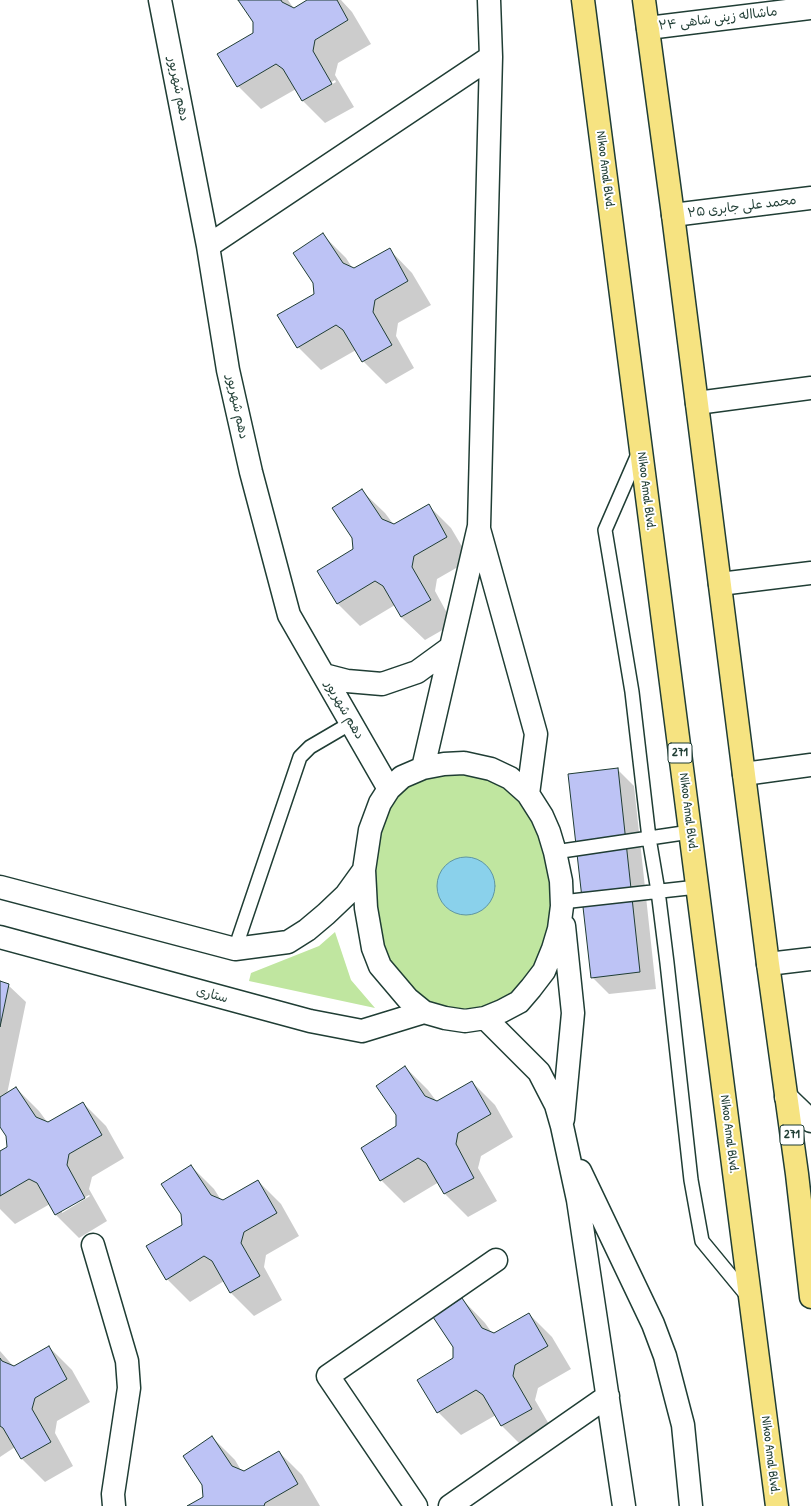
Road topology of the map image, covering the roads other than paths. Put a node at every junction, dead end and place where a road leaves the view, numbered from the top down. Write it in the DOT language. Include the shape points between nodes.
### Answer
graph roads {
  1 [pos="160,0"];
  2 [pos="489,0"];
  3 [pos="583,0"];
  4 [pos="644,0"];
  5 [pos="811,8"];
  6 [pos="648,28"];
  7 [pos="491,57"];
  8 [pos="811,198"];
  9 [pos="673,215"];
  10 [pos="208,246"];
  11 [pos="811,388"];
  12 [pos="697,402"];
  13 [pos="641,449"];
  14 [pos="479,526"];
  15 [pos="811,572"];
  16 [pos="720,584"];
  17 [pos="450,648"];
  18 [pos="324,675"];
  19 [pos="351,722"];
  20 [pos="811,765"];
  21 [pos="423,768"];
  22 [pos="744,774"];
  23 [pos="389,789"];
  24 [pos="528,794"];
  25 [pos="690,832"];
  26 [pos="649,838"];
  27 [pos="555,852"];
  28 [pos="364,870"];
  29 [pos="697,887"];
  30 [pos="0,888"];
  31 [pos="658,891"];
  32 [pos="562,904"];
  33 [pos="0,938"];
  34 [pos="236,949"];
  35 [pos="811,959"];
  36 [pos="768,964"];
  37 [pos="424,1012"];
  38 [pos="485,1018"];
  39 [pos="786,1096"];
  40 [pos="811,1121"];
  41 [pos="564,1134"];
  42 [pos="807,1221"];
  43 [pos="93,1245"];
  44 [pos="496,1260"];
  45 [pos="811,1297"];
  46 [pos="750,1299"];
  47 [pos="608,1396"];
  48 [pos="114,1506"];
  49 [pos="416,1506"];
  50 [pos="450,1506"];
  51 [pos="624,1506"];
  52 [pos="691,1506"];
  53 [pos="777,1506"];
  1 -- 10 [label="street, دهم شهریور"];
  2 -- 7 [label="street"];
  3 -- 13 [label="main road, Nikoo Amal Blvd. / 271"];
  4 -- 6 [label="main road, 271"];
  5 -- 6 [label="street, ماشااله زینی شاهی ۲۴"];
  6 -- 9 [label="main road, 271"];
  7 -- 10 [label="street"];
  7 -- 14 [label="street"];
  8 -- 9 [label="street, محمد علی جابری ۲۵"];
  9 -- 12 [label="main road, 271"];
  10 -- 18 [label="street, دهم شهریور" via="228,370 289,615"];
  11 -- 12 [label="street"];
  12 -- 16 [label="main road, 271"];
  13 -- 25 [label="main road, Nikoo Amal Blvd. / 271"];
  13 -- 26 [label="lane" via="605,530 632,692"];
  14 -- 17 [label="street"];
  14 -- 24 [label="street" via="536,734"];
  15 -- 16 [label="street"];
  16 -- 22 [label="main road, 271"];
  17 -- 18 [label="street" via="417,672 382,684 347,681"];
  17 -- 21 [label="street"];
  18 -- 19 [label="street, دهم شهریور"];
  19 -- 23 [label="street, دهم شهریور"];
  19 -- 34 [label="lane" via="310,747 300,757"];
  20 -- 22 [label="street"];
  21 -- 23 [label="street" via="402,777"];
  21 -- 24 [label="street" via="464,763 479,766 510,778"];
  22 -- 36 [label="main road, 271"];
  23 -- 28 [label="street" via="380,803 370,830"];
  24 -- 27 [label="street" via="542,816"];
  25 -- 26 [label="lane"];
  25 -- 29 [label="main road, Nikoo Amal Blvd. / 271"];
  26 -- 27 [label="lane"];
  26 -- 31 [label="lane"];
  27 -- 32 [label="street"];
  28 -- 34 [label="street" via="331,909 307,930 288,942"];
  28 -- 37 [label="street" via="366,908 373,948 380,966 408,1000"];
  29 -- 31 [label="lane"];
  29 -- 46 [label="main road, Nikoo Amal Blvd. / 271"];
  30 -- 34 [label="street"];
  31 -- 32 [label="lane"];
  31 -- 46 [label="lane" via="692,1180 702,1241"];
  32 -- 38 [label="street" via="555,942 544,971 519,1002"];
  32 -- 41 [label="street" via="573,1013"];
  33 -- 37 [label="street, ستاری" via="310,1021 362,1031"];
  35 -- 36 [label="street"];
  36 -- 39 [label="main road, 271"];
  37 -- 38 [label="street" via="465,1021"];
  38 -- 41 [label="street" via="539,1072 556,1105"];
  39 -- 40 [label="street"];
  39 -- 42 [label="main road, 271"];
  41 -- 47 [label="street" via="578,1200"];
  41 -- 52 [label="street" via="654,1324 665,1356 683,1425"];
  42 -- 45 [label="main road, 271"];
  43 -- 48 [label="street" via="127,1361 129,1388 113,1494"];
  44 -- 49 [label="street" via="328,1376"];
  46 -- 53 [label="main road, Nikoo Amal Blvd. / 271"];
  47 -- 50 [label="street"];
  47 -- 51 [label="street"];
}
